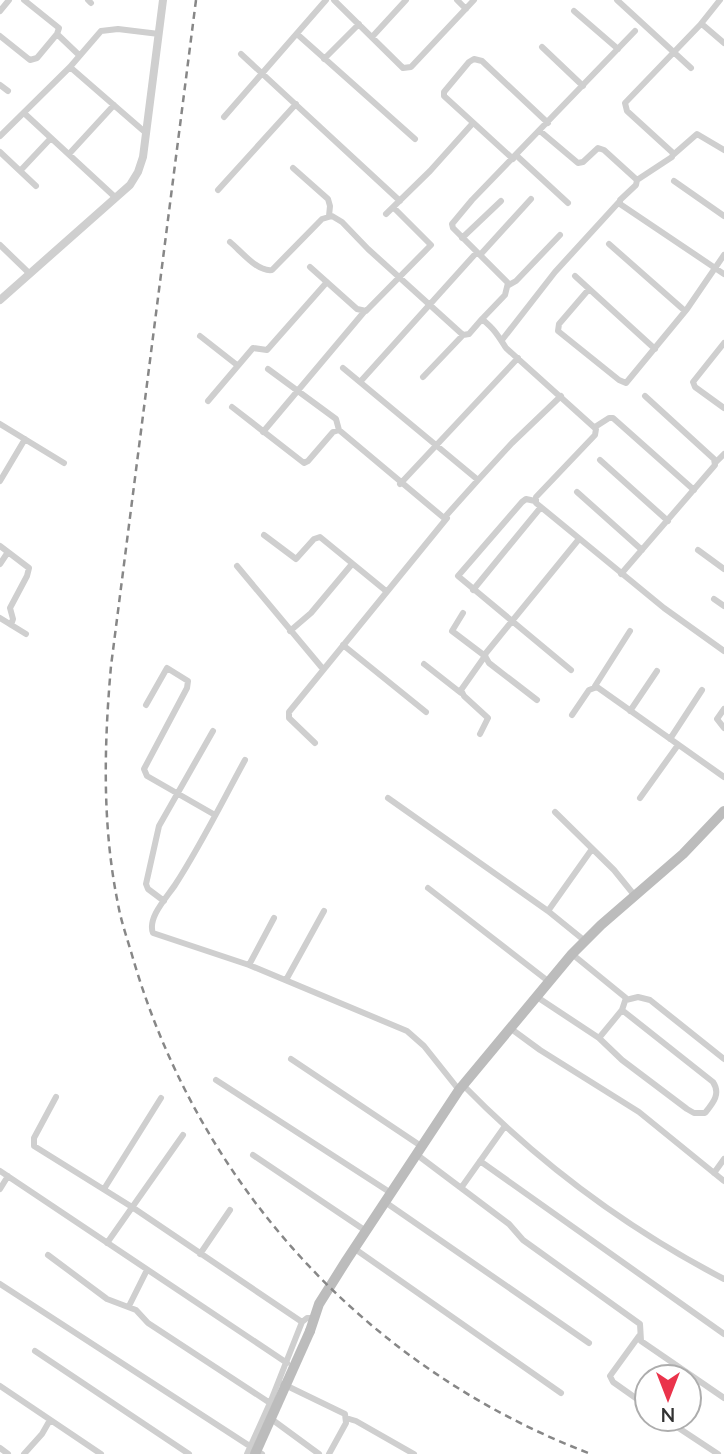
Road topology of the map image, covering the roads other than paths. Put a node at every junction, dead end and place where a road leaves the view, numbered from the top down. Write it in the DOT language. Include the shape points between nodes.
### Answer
graph roads {
  1 [pos="9,0"];
  2 [pos="24,0"];
  3 [pos="163,0"];
  4 [pos="326,0"];
  5 [pos="334,0"];
  6 [pos="407,0"];
  7 [pos="457,0"];
  8 [pos="474,0"];
  9 [pos="617,0"];
  10 [pos="631,0"];
  11 [pos="720,0"];
  12 [pos="624,7"];
  13 [pos="466,9"];
  14 [pos="574,10"];
  15 [pos="0,11"];
  16 [pos="359,24"];
  17 [pos="700,25"];
  18 [pos="635,31"];
  19 [pos="57,34"];
  20 [pos="159,34"];
  21 [pos="297,34"];
  22 [pos="0,36"];
  23 [pos="372,37"];
  24 [pos="722,38"];
  25 [pos="542,47"];
  26 [pos="618,49"];
  27 [pos="673,52"];
  28 [pos="241,54"];
  29 [pos="79,55"];
  30 [pos="324,58"];
  31 [pos="70,67"];
  32 [pos="691,68"];
  33 [pos="262,74"];
  34 [pos="0,85"];
  35 [pos="583,86"];
  36 [pos="8,91"];
  37 [pos="296,104"];
  38 [pos="114,105"];
  39 [pos="24,113"];
  40 [pos="224,117"];
  41 [pos="548,122"];
  42 [pos="473,124"];
  43 [pos="540,131"];
  44 [pos="146,133"];
  45 [pos="0,136"];
  46 [pos="51,138"];
  47 [pos="415,139"];
  48 [pos="724,150"];
  49 [pos="0,152"];
  50 [pos="69,155"];
  51 [pos="673,155"];
  52 [pos="515,158"];
  53 [pos="293,168"];
  54 [pos="20,171"];
  55 [pos="637,180"];
  56 [pos="674,181"];
  57 [pos="36,186"];
  58 [pos="218,190"];
  59 [pos="116,198"];
  60 [pos="531,199"];
  61 [pos="400,201"];
  62 [pos="501,201"];
  63 [pos="619,202"];
  64 [pos="568,203"];
  65 [pos="393,207"];
  66 [pos="386,214"];
  67 [pos="329,216"];
  68 [pos="724,216"];
  69 [pos="560,235"];
  70 [pos="462,237"];
  71 [pos="230,242"];
  72 [pos="0,244"];
  73 [pos="609,244"];
  74 [pos="479,253"];
  75 [pos="724,255"];
  76 [pos="310,267"];
  77 [pos="715,268"];
  78 [pos="29,273"];
  79 [pos="724,274"];
  80 [pos="575,276"];
  81 [pos="400,278"];
  82 [pos="327,282"];
  83 [pos="509,285"];
  84 [pos="589,289"];
  85 [pos="0,300"];
  86 [pos="429,303"];
  87 [pos="685,311"];
  88 [pos="364,312"];
  89 [pos="482,319"];
  90 [pos="200,335"];
  91 [pos="463,335"];
  92 [pos="502,340"];
  93 [pos="724,343"];
  94 [pos="654,349"];
  95 [pos="517,358"];
  96 [pos="237,365"];
  97 [pos="343,368"];
  98 [pos="268,369"];
  99 [pos="423,377"];
  100 [pos="360,382"];
  101 [pos="298,391"];
  102 [pos="561,396"];
  103 [pos="645,396"];
  104 [pos="208,401"];
  105 [pos="232,407"];
  106 [pos="724,408"];
  107 [pos="0,424"];
  108 [pos="595,427"];
  109 [pos="339,430"];
  110 [pos="263,432"];
  111 [pos="25,439"];
  112 [pos="437,446"];
  113 [pos="724,454"];
  114 [pos="600,460"];
  115 [pos="716,462"];
  116 [pos="64,463"];
  117 [pos="478,480"];
  118 [pos="0,481"];
  119 [pos="400,484"];
  120 [pos="694,490"];
  121 [pos="577,492"];
  122 [pos="534,500"];
  123 [pos="541,507"];
  124 [pos="447,517"];
  125 [pos="668,521"];
  126 [pos="264,535"];
  127 [pos="579,540"];
  128 [pos="0,546"];
  129 [pos="642,550"];
  130 [pos="698,550"];
  131 [pos="8,552"];
  132 [pos="0,564"];
  133 [pos="352,564"];
  134 [pos="237,566"];
  135 [pos="723,567"];
  136 [pos="621,573"];
  137 [pos="473,590"];
  138 [pos="386,591"];
  139 [pos="715,599"];
  140 [pos="724,606"];
  141 [pos="463,613"];
  142 [pos="0,618"];
  143 [pos="511,621"];
  144 [pos="11,625"];
  145 [pos="290,631"];
  146 [pos="630,631"];
  147 [pos="26,634"];
  148 [pos="343,645"];
  149 [pos="724,651"];
  150 [pos="485,656"];
  151 [pos="424,664"];
  152 [pos="323,669"];
  153 [pos="571,670"];
  154 [pos="657,671"];
  155 [pos="594,686"];
  156 [pos="702,690"];
  157 [pos="461,693"];
  158 [pos="537,700"];
  159 [pos="146,705"];
  160 [pos="724,709"];
  161 [pos="630,711"];
  162 [pos="426,712"];
  163 [pos="572,715"];
  164 [pos="724,728"];
  165 [pos="213,731"];
  166 [pos="480,734"];
  167 [pos="670,739"];
  168 [pos="315,743"];
  169 [pos="678,745"];
  170 [pos="245,760"];
  171 [pos="724,777"];
  172 [pos="178,793"];
  173 [pos="388,798"];
  174 [pos="640,798"];
  175 [pos="724,811"];
  176 [pos="555,812"];
  177 [pos="215,815"];
  178 [pos="592,849"];
  179 [pos="428,888"];
  180 [pos="635,896"];
  181 [pos="164,901"];
  182 [pos="324,911"];
  183 [pos="548,911"];
  184 [pos="274,918"];
  185 [pos="585,941"];
  186 [pos="572,954"];
  187 [pos="249,965"];
  188 [pos="286,980"];
  189 [pos="548,981"];
  190 [pos="537,997"];
  191 [pos="626,1000"];
  192 [pos="621,1010"];
  193 [pos="510,1028"];
  194 [pos="599,1038"];
  195 [pos="291,1059"];
  196 [pos="724,1059"];
  197 [pos="216,1080"];
  198 [pos="461,1087"];
  199 [pos="716,1087"];
  200 [pos="724,1089"];
  201 [pos="56,1097"];
  202 [pos="161,1098"];
  203 [pos="505,1126"];
  204 [pos="183,1135"];
  205 [pos="419,1150"];
  206 [pos="253,1155"];
  207 [pos="724,1159"];
  208 [pos="480,1161"];
  209 [pos="0,1171"];
  210 [pos="714,1173"];
  211 [pos="8,1176"];
  212 [pos="724,1181"];
  213 [pos="461,1188"];
  214 [pos="0,1189"];
  215 [pos="104,1189"];
  216 [pos="388,1197"];
  217 [pos="132,1208"];
  218 [pos="230,1210"];
  219 [pos="366,1231"];
  220 [pos="107,1243"];
  221 [pos="355,1249"];
  222 [pos="200,1254"];
  223 [pos="48,1255"];
  224 [pos="147,1270"];
  225 [pos="724,1279"];
  226 [pos="0,1284"];
  227 [pos="129,1306"];
  228 [pos="314,1318"];
  229 [pos="302,1322"];
  230 [pos="724,1334"];
  231 [pos="639,1336"];
  232 [pos="589,1343"];
  233 [pos="35,1350"];
  234 [pos="286,1363"];
  235 [pos="279,1382"];
  236 [pos="0,1386"];
  237 [pos="561,1392"];
  238 [pos="633,1396"];
  239 [pos="724,1398"];
  240 [pos="270,1403"];
  241 [pos="265,1415"];
  242 [pos="346,1418"];
  243 [pos="50,1420"];
  244 [pos="686,1433"];
  245 [pos="0,1448"];
  246 [pos="251,1452"];
  247 [pos="8,1454"];
  248 [pos="24,1454"];
  249 [pos="101,1454"];
  250 [pos="189,1454"];
  251 [pos="262,1454"];
  252 [pos="319,1454"];
  253 [pos="329,1454"];
  254 [pos="414,1454"];
  255 [pos="718,1454"];
  1 -- 15 [label="street"];
  2 -- 19 [label="street" via="59,28"];
  3 -- 20 [label="street"];
  4 -- 21 [label="street"];
  5 -- 16 [label="street"];
  6 -- 23 [label="street"];
  7 -- 13 [label="street"];
  8 -- 13 [label="street"];
  9 -- 12 [label="street"];
  10 -- 12 [label="street"];
  11 -- 17 [label="street"];
  12 -- 27 [label="street"];
  13 -- 23 [label="street" via="411,67 400,66"];
  14 -- 26 [label="street"];
  16 -- 23 [label="street"];
  16 -- 30 [label="street"];
  17 -- 24 [label="street"];
  17 -- 27 [label="street"];
  18 -- 26 [label="street"];
  19 -- 22 [label="street" via="30,60"];
  19 -- 29 [label="street"];
  20 -- 29 [label="street" via="101,30"];
  20 -- 44 [label="street"];
  21 -- 30 [label="street"];
  21 -- 33 [label="street"];
  25 -- 35 [label="street"];
  26 -- 35 [label="street"];
  27 -- 32 [label="street"];
  27 -- 51 [label="street" via="625,106"];
  28 -- 33 [label="street"];
  29 -- 31 [label="street"];
  30 -- 47 [label="street"];
  31 -- 38 [label="street"];
  31 -- 39 [label="street"];
  33 -- 37 [label="street"];
  33 -- 40 [label="street"];
  34 -- 36 [label="street"];
  35 -- 41 [label="street"];
  37 -- 58 [label="street"];
  37 -- 61 [label="street"];
  38 -- 44 [label="street"];
  38 -- 50 [label="street"];
  39 -- 45 [label="street"];
  39 -- 46 [label="street"];
  41 -- 42 [label="street" via="482,61 474,59 443,93"];
  41 -- 43 [label="street"];
  42 -- 52 [label="street"];
  42 -- 61 [label="street"];
  43 -- 52 [label="street"];
  43 -- 55 [label="street" via="578,163 601,148"];
  44 -- 59 [label="street" via="138,172"];
  46 -- 50 [label="street"];
  46 -- 54 [label="street"];
  48 -- 51 [label="street" via="698,134"];
  49 -- 54 [label="street"];
  50 -- 59 [label="street"];
  51 -- 55 [label="street"];
  52 -- 64 [label="street"];
  52 -- 70 [label="street" via="452,224"];
  53 -- 67 [label="street" via="328,199"];
  54 -- 57 [label="street"];
  55 -- 63 [label="street"];
  56 -- 68 [label="street"];
  59 -- 78 [label="street"];
  60 -- 74 [label="street"];
  61 -- 65 [label="street"];
  62 -- 70 [label="street"];
  63 -- 77 [label="street"];
  63 -- 92 [label="street" via="555,272"];
  65 -- 66 [label="street"];
  65 -- 81 [label="street" via="431,245"];
  67 -- 71 [label="street" via="272,270 259,267"];
  67 -- 81 [label="street" via="336,217"];
  69 -- 83 [label="street"];
  70 -- 74 [label="street"];
  72 -- 78 [label="street"];
  73 -- 87 [label="street"];
  74 -- 83 [label="street"];
  74 -- 86 [label="street"];
  75 -- 77 [label="street"];
  76 -- 82 [label="street"];
  77 -- 79 [label="street"];
  77 -- 87 [label="street"];
  78 -- 85 [label="street"];
  80 -- 84 [label="street"];
  81 -- 86 [label="street"];
  81 -- 88 [label="street"];
  82 -- 88 [label="street"];
  82 -- 96 [label="street" via="267,350 255,347"];
  83 -- 89 [label="street"];
  84 -- 94 [label="street"];
  84 -- 94 [label="street" via="558,331 624,383"];
  86 -- 91 [label="street"];
  86 -- 100 [label="street"];
  87 -- 94 [label="street"];
  88 -- 101 [label="street"];
  89 -- 91 [label="street" via="470,334"];
  89 -- 92 [label="street"];
  90 -- 96 [label="street"];
  91 -- 99 [label="street"];
  92 -- 95 [label="street"];
  93 -- 106 [label="street" via="693,382"];
  95 -- 102 [label="street"];
  95 -- 112 [label="street"];
  96 -- 104 [label="street"];
  97 -- 100 [label="street"];
  98 -- 101 [label="street"];
  100 -- 112 [label="street"];
  101 -- 109 [label="street" via="336,419"];
  101 -- 110 [label="street"];
  102 -- 108 [label="street"];
  102 -- 117 [label="street"];
  103 -- 115 [label="street"];
  105 -- 110 [label="street"];
  107 -- 111 [label="street"];
  108 -- 120 [label="street" via="609,418 616,420"];
  108 -- 122 [label="street" via="595,435"];
  109 -- 110 [label="street" via="304,463"];
  109 -- 119 [label="street"];
  111 -- 116 [label="street"];
  111 -- 118 [label="street"];
  112 -- 117 [label="street"];
  112 -- 119 [label="street"];
  113 -- 115 [label="street"];
  114 -- 125 [label="street"];
  115 -- 120 [label="street"];
  117 -- 124 [label="street"];
  119 -- 124 [label="street" via="439,517"];
  120 -- 125 [label="street"];
  121 -- 129 [label="street"];
  122 -- 123 [label="street"];
  122 -- 137 [label="street" via="522,502 459,572 458,578"];
  123 -- 127 [label="street"];
  123 -- 137 [label="street"];
  124 -- 138 [label="street"];
  125 -- 129 [label="street"];
  126 -- 133 [label="street" via="296,559 320,537"];
  127 -- 136 [label="street"];
  127 -- 143 [label="street"];
  128 -- 131 [label="street"];
  129 -- 136 [label="street"];
  130 -- 135 [label="street"];
  131 -- 132 [label="street"];
  131 -- 144 [label="street" via="29,568 10,608"];
  133 -- 138 [label="street"];
  133 -- 145 [label="street"];
  134 -- 145 [label="street"];
  136 -- 149 [label="street"];
  137 -- 143 [label="street"];
  138 -- 148 [label="street"];
  139 -- 140 [label="street"];
  141 -- 150 [label="street" via="452,631"];
  142 -- 144 [label="street"];
  143 -- 150 [label="street"];
  143 -- 153 [label="street"];
  144 -- 147 [label="street"];
  145 -- 152 [label="street"];
  146 -- 155 [label="street"];
  148 -- 152 [label="street"];
  148 -- 162 [label="street"];
  150 -- 157 [label="street"];
  150 -- 158 [label="street"];
  151 -- 157 [label="street"];
  152 -- 168 [label="street" via="288,714"];
  154 -- 161 [label="street"];
  155 -- 161 [label="street"];
  155 -- 163 [label="street"];
  156 -- 167 [label="street"];
  157 -- 166 [label="street" via="488,718"];
  159 -- 172 [label="street" via="167,668 188,681 144,769 147,776"];
  160 -- 164 [label="street" via="716,719"];
  161 -- 167 [label="street"];
  165 -- 172 [label="street"];
  167 -- 169 [label="street"];
  169 -- 171 [label="street"];
  169 -- 174 [label="street"];
  170 -- 177 [label="street"];
  172 -- 177 [label="street"];
  172 -- 181 [label="street" via="159,826 146,884"];
  173 -- 183 [label="street"];
  175 -- 180 [label="main road"];
  176 -- 178 [label="street"];
  177 -- 181 [label="street"];
  178 -- 180 [label="street"];
  178 -- 183 [label="street"];
  179 -- 189 [label="street"];
  180 -- 185 [label="main road"];
  181 -- 187 [label="street" via="152,924 156,936"];
  182 -- 188 [label="street"];
  183 -- 185 [label="street"];
  184 -- 187 [label="street"];
  185 -- 186 [label="main road"];
  186 -- 189 [label="main road"];
  186 -- 191 [label="street"];
  187 -- 188 [label="street"];
  188 -- 198 [label="street" via="412,1035"];
  189 -- 190 [label="main road"];
  190 -- 193 [label="main road"];
  190 -- 194 [label="street"];
  191 -- 192 [label="street"];
  191 -- 196 [label="street" via="650,1000"];
  192 -- 194 [label="street"];
  192 -- 199 [label="street"];
  193 -- 198 [label="main road"];
  193 -- 210 [label="street" via="639,1112"];
  194 -- 199 [label="street" via="694,1114 705,1113 716,1097"];
  195 -- 205 [label="street"];
  197 -- 216 [label="street"];
  198 -- 203 [label="street"];
  198 -- 205 [label="main road"];
  199 -- 200 [label="street"];
  201 -- 215 [label="street" via="33,1144"];
  202 -- 215 [label="street"];
  203 -- 208 [label="street"];
  203 -- 225 [label="street" via="632,1225"];
  204 -- 217 [label="street"];
  205 -- 213 [label="street"];
  205 -- 216 [label="main road"];
  206 -- 219 [label="street"];
  207 -- 210 [label="street"];
  208 -- 213 [label="street"];
  208 -- 230 [label="street"];
  209 -- 211 [label="street"];
  210 -- 212 [label="street"];
  211 -- 214 [label="street"];
  211 -- 220 [label="street"];
  213 -- 231 [label="street" via="523,1240 640,1324"];
  215 -- 217 [label="street"];
  216 -- 219 [label="main road"];
  216 -- 232 [label="street"];
  217 -- 220 [label="street"];
  217 -- 222 [label="street"];
  218 -- 222 [label="street"];
  219 -- 221 [label="main road"];
  220 -- 224 [label="street"];
  221 -- 228 [label="main road"];
  221 -- 237 [label="street"];
  222 -- 229 [label="street"];
  223 -- 227 [label="street" via="107,1299"];
  224 -- 227 [label="street"];
  224 -- 234 [label="street"];
  226 -- 246 [label="street"];
  227 -- 240 [label="street"];
  228 -- 229 [label="street"];
  228 -- 246 [label="main road, bridge"];
  229 -- 234 [label="street"];
  231 -- 238 [label="street" via="611,1371 610,1379"];
  231 -- 239 [label="street"];
  233 -- 250 [label="street"];
  234 -- 235 [label="street"];
  235 -- 240 [label="street"];
  235 -- 242 [label="street" via="341,1410"];
  236 -- 243 [label="street"];
  240 -- 241 [label="street"];
  241 -- 246 [label="street"];
  241 -- 252 [label="street"];
  242 -- 253 [label="street"];
  242 -- 254 [label="street"];
  243 -- 248 [label="street"];
  243 -- 249 [label="street"];
  244 -- 255 [label="street"];
  245 -- 247 [label="street"];
  246 -- 251 [label="street"];
}
